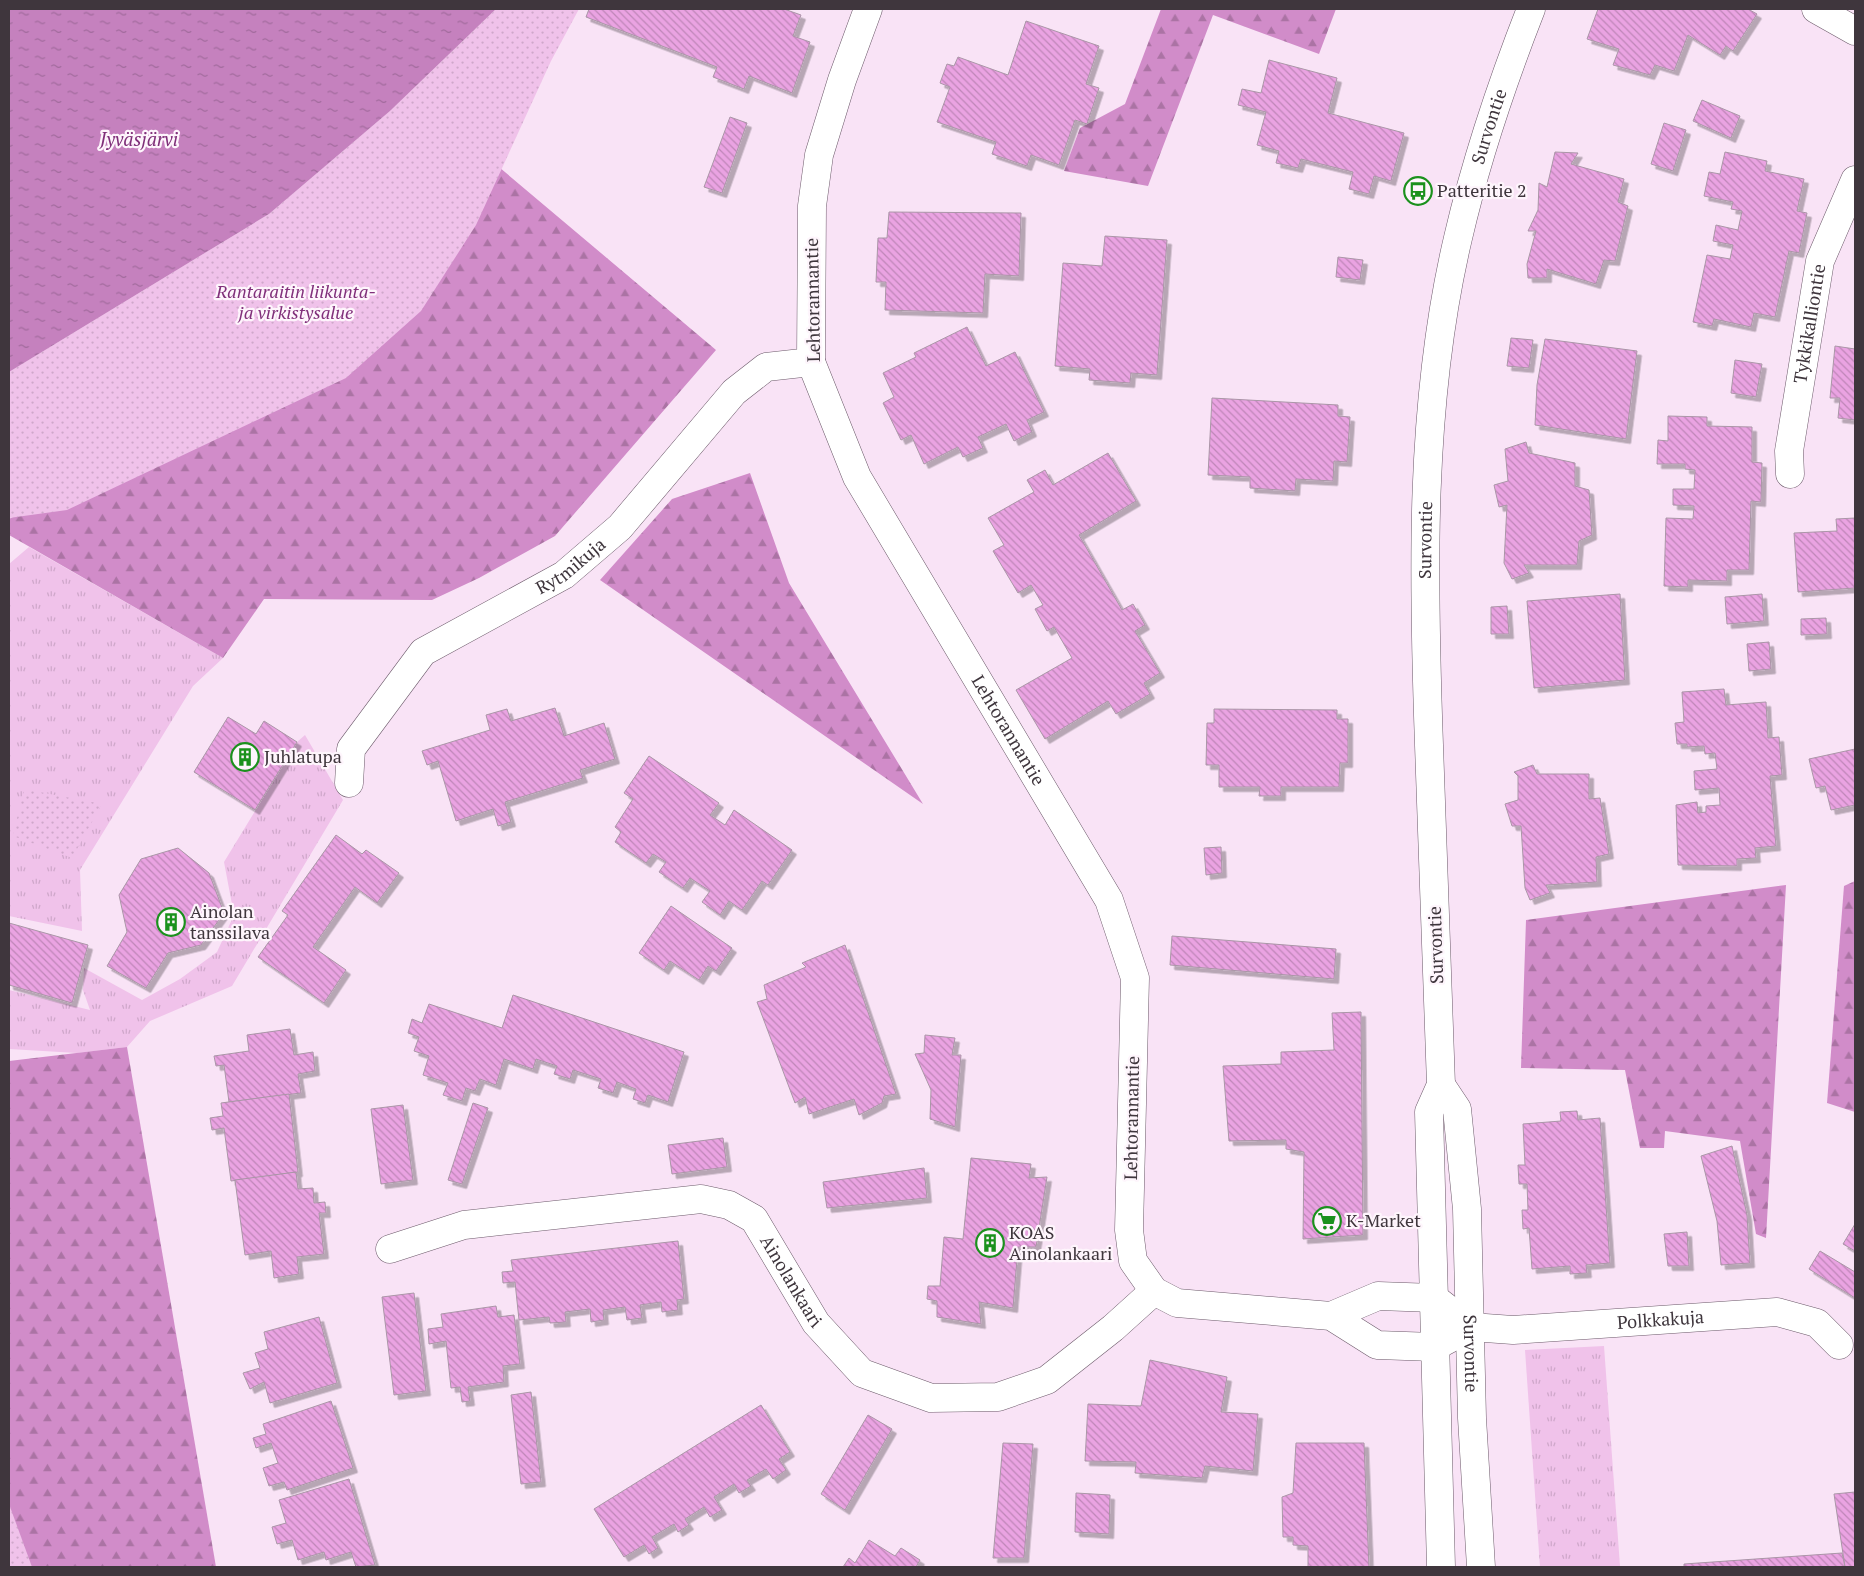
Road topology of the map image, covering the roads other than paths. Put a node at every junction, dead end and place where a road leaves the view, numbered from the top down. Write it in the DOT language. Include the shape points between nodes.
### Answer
graph roads {
  1 [pos="868,9"];
  2 [pos="1531,9"];
  3 [pos="1816,9"];
  4 [pos="1855,31"];
  5 [pos="1855,180"];
  6 [pos="811,362"];
  7 [pos="1790,474"];
  8 [pos="349,783"];
  9 [pos="1441,1085"];
  10 [pos="390,1249"];
  11 [pos="1154,1291"];
  12 [pos="1434,1298"];
  13 [pos="1331,1316"];
  14 [pos="1471,1327"];
  15 [pos="1840,1345"];
  16 [pos="1434,1347"];
  17 [pos="1441,1567"];
  18 [pos="1480,1567"];
  1 -- 6 [label="street, Lehtorannantie" via="819,155 812,206"];
  2 -- 9 [label="street, Survontie" via="1484,140 1457,239 1437,366 1430,437 1426,661"];
  3 -- 4 [label="street"];
  5 -- 7 [label="street, Tykkikalliontie" via="1820,261 1789,451"];
  6 -- 8 [label="street, Rytmikuja" via="766,367 734,392 620,527 564,575 422,652 351,749"];
  6 -- 11 [label="street, Lehtorannantie" via="857,477 1109,900 1135,978 1129,1230 1133,1261"];
  9 -- 12 [label="street, Survontie" via="1429,1112"];
  9 -- 14 [label="street, Survontie" via="1457,1109 1468,1209"];
  10 -- 11 [label="street, Ainolankaari" via="464,1225 701,1199 729,1205 754,1219 816,1322 862,1373 931,1398 998,1397 1047,1380"];
  11 -- 13 [label="street, Lehtorannantie" via="1177,1303"];
  12 -- 13 [label="street, Lehtorannantie" via="1378,1296"];
  12 -- 14 [label="street"];
  12 -- 16 [label="street, Survontie"];
  13 -- 16 [label="street, Lehtorannantie" via="1376,1345"];
  14 -- 15 [label="street, Polkkakuja" via="1513,1330 1777,1312 1817,1323"];
  14 -- 16 [label="street"];
  14 -- 18 [label="street, Survontie"];
  16 -- 17 [label="street, Survontie"];
}
